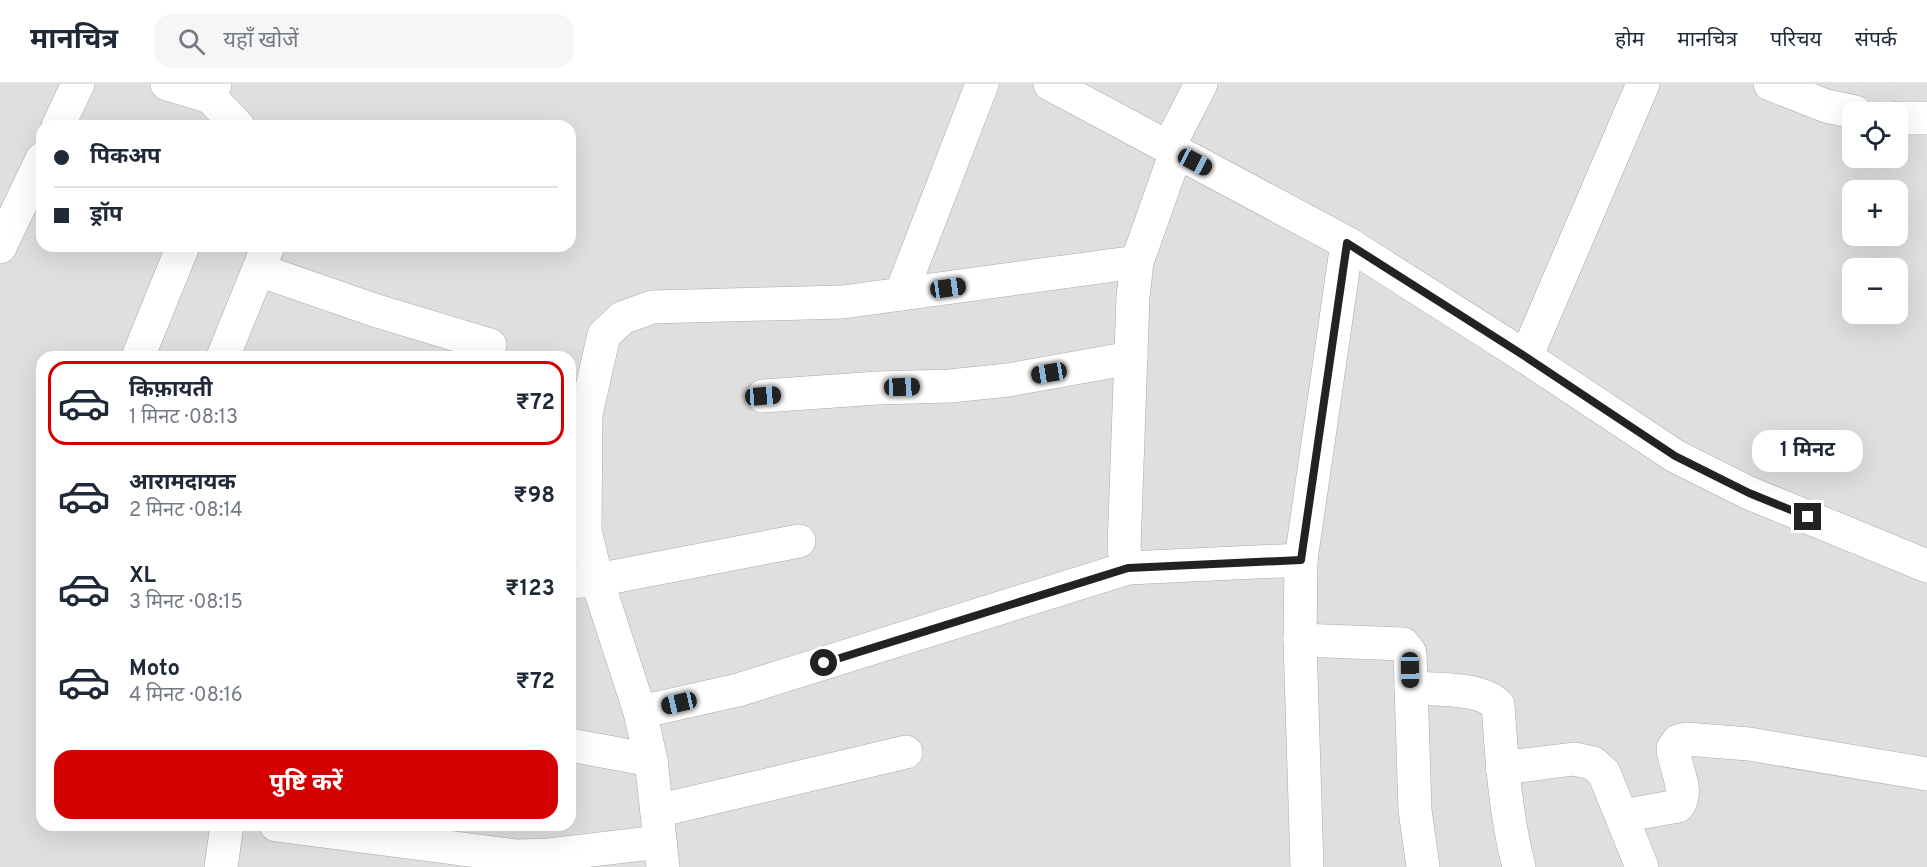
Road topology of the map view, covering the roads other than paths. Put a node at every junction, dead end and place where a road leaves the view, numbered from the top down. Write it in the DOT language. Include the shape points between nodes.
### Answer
graph roads {
  1 [pos="78,84"];
  2 [pos="167,84"];
  3 [pos="982,84"];
  4 [pos="1050,84"];
  5 [pos="1201,84"];
  6 [pos="1642,84"];
  7 [pos="1770,84"];
  8 [pos="212,91"];
  9 [pos="1842,109"];
  10 [pos="1908,118"];
  11 [pos="1927,118"];
  12 [pos="61,120"];
  13 [pos="231,120"];
  14 [pos="1172,150"];
  15 [pos="36,172"];
  16 [pos="1347,243"];
  17 [pos="0,247"];
  18 [pos="181,252"];
  19 [pos="264,258"];
  20 [pos="1137,262"];
  21 [pos="901,294"];
  22 [pos="490,345"];
  23 [pos="140,351"];
  24 [pos="225,351"];
  25 [pos="1526,357"];
  26 [pos="1131,358"];
  27 [pos="763,396"];
  28 [pos="578,446"];
  29 [pos="799,541"];
  30 [pos="1301,560"];
  31 [pos="1927,566"];
  32 [pos="1128,568"];
  33 [pos="583,581"];
  34 [pos="1300,640"];
  35 [pos="1411,688"];
  36 [pos="640,712"];
  37 [pos="576,746"];
  38 [pos="906,752"];
  39 [pos="651,760"];
  40 [pos="1502,768"];
  41 [pos="1927,774"];
  42 [pos="1622,816"];
  43 [pos="226,831"];
  44 [pos="322,831"];
  45 [pos="660,840"];
  46 [pos="221,867"];
  47 [pos="1307,867"];
  48 [pos="1423,867"];
  49 [pos="1519,867"];
  50 [pos="1642,867"];
  1 -- 12 [label="street"];
  2 -- 8 [label="street"];
  3 -- 21 [label="street"];
  4 -- 14 [label="street"];
  5 -- 14 [label="street"];
  6 -- 25 [label="street"];
  7 -- 9 [label="street"];
  8 -- 13 [label="street"];
  10 -- 11 [label="street"];
  14 -- 16 [label="street"];
  14 -- 20 [label="street"];
  15 -- 17 [label="street"];
  16 -- 25 [label="street"];
  16 -- 30 [label="street"];
  18 -- 23 [label="street"];
  19 -- 22 [label="street" via="374,310"];
  19 -- 24 [label="street"];
  20 -- 21 [label="street"];
  20 -- 26 [label="street"];
  21 -- 28 [label="street" via="843,302 652,307 622,318 604,335"];
  25 -- 31 [label="street" via="1675,456 1749,493"];
  26 -- 27 [label="street" via="997,381"];
  26 -- 32 [label="street" via="1124,549"];
  28 -- 33 [label="street" via="585,531"];
  29 -- 33 [label="street"];
  30 -- 32 [label="street"];
  30 -- 34 [label="street"];
  32 -- 36 [label="street" via="738,690"];
  33 -- 36 [label="street"];
  34 -- 35 [label="street" via="1403,644 1410,653"];
  34 -- 47 [label="street"];
  35 -- 40 [label="street" via="1478,694 1492,699 1498,705"];
  35 -- 48 [label="street" via="1415,810"];
  36 -- 39 [label="street"];
  37 -- 39 [label="street"];
  38 -- 45 [label="street"];
  39 -- 45 [label="street"];
  40 -- 42 [label="street" via="1574,759 1593,763 1604,773"];
  40 -- 49 [label="street"];
  41 -- 42 [label="street" via="1749,744 1686,739 1673,748 1684,795 1681,803"];
  42 -- 50 [label="street"];
  43 -- 46 [label="street"];
  44 -- 45 [label="street" via="516,856"];
}
